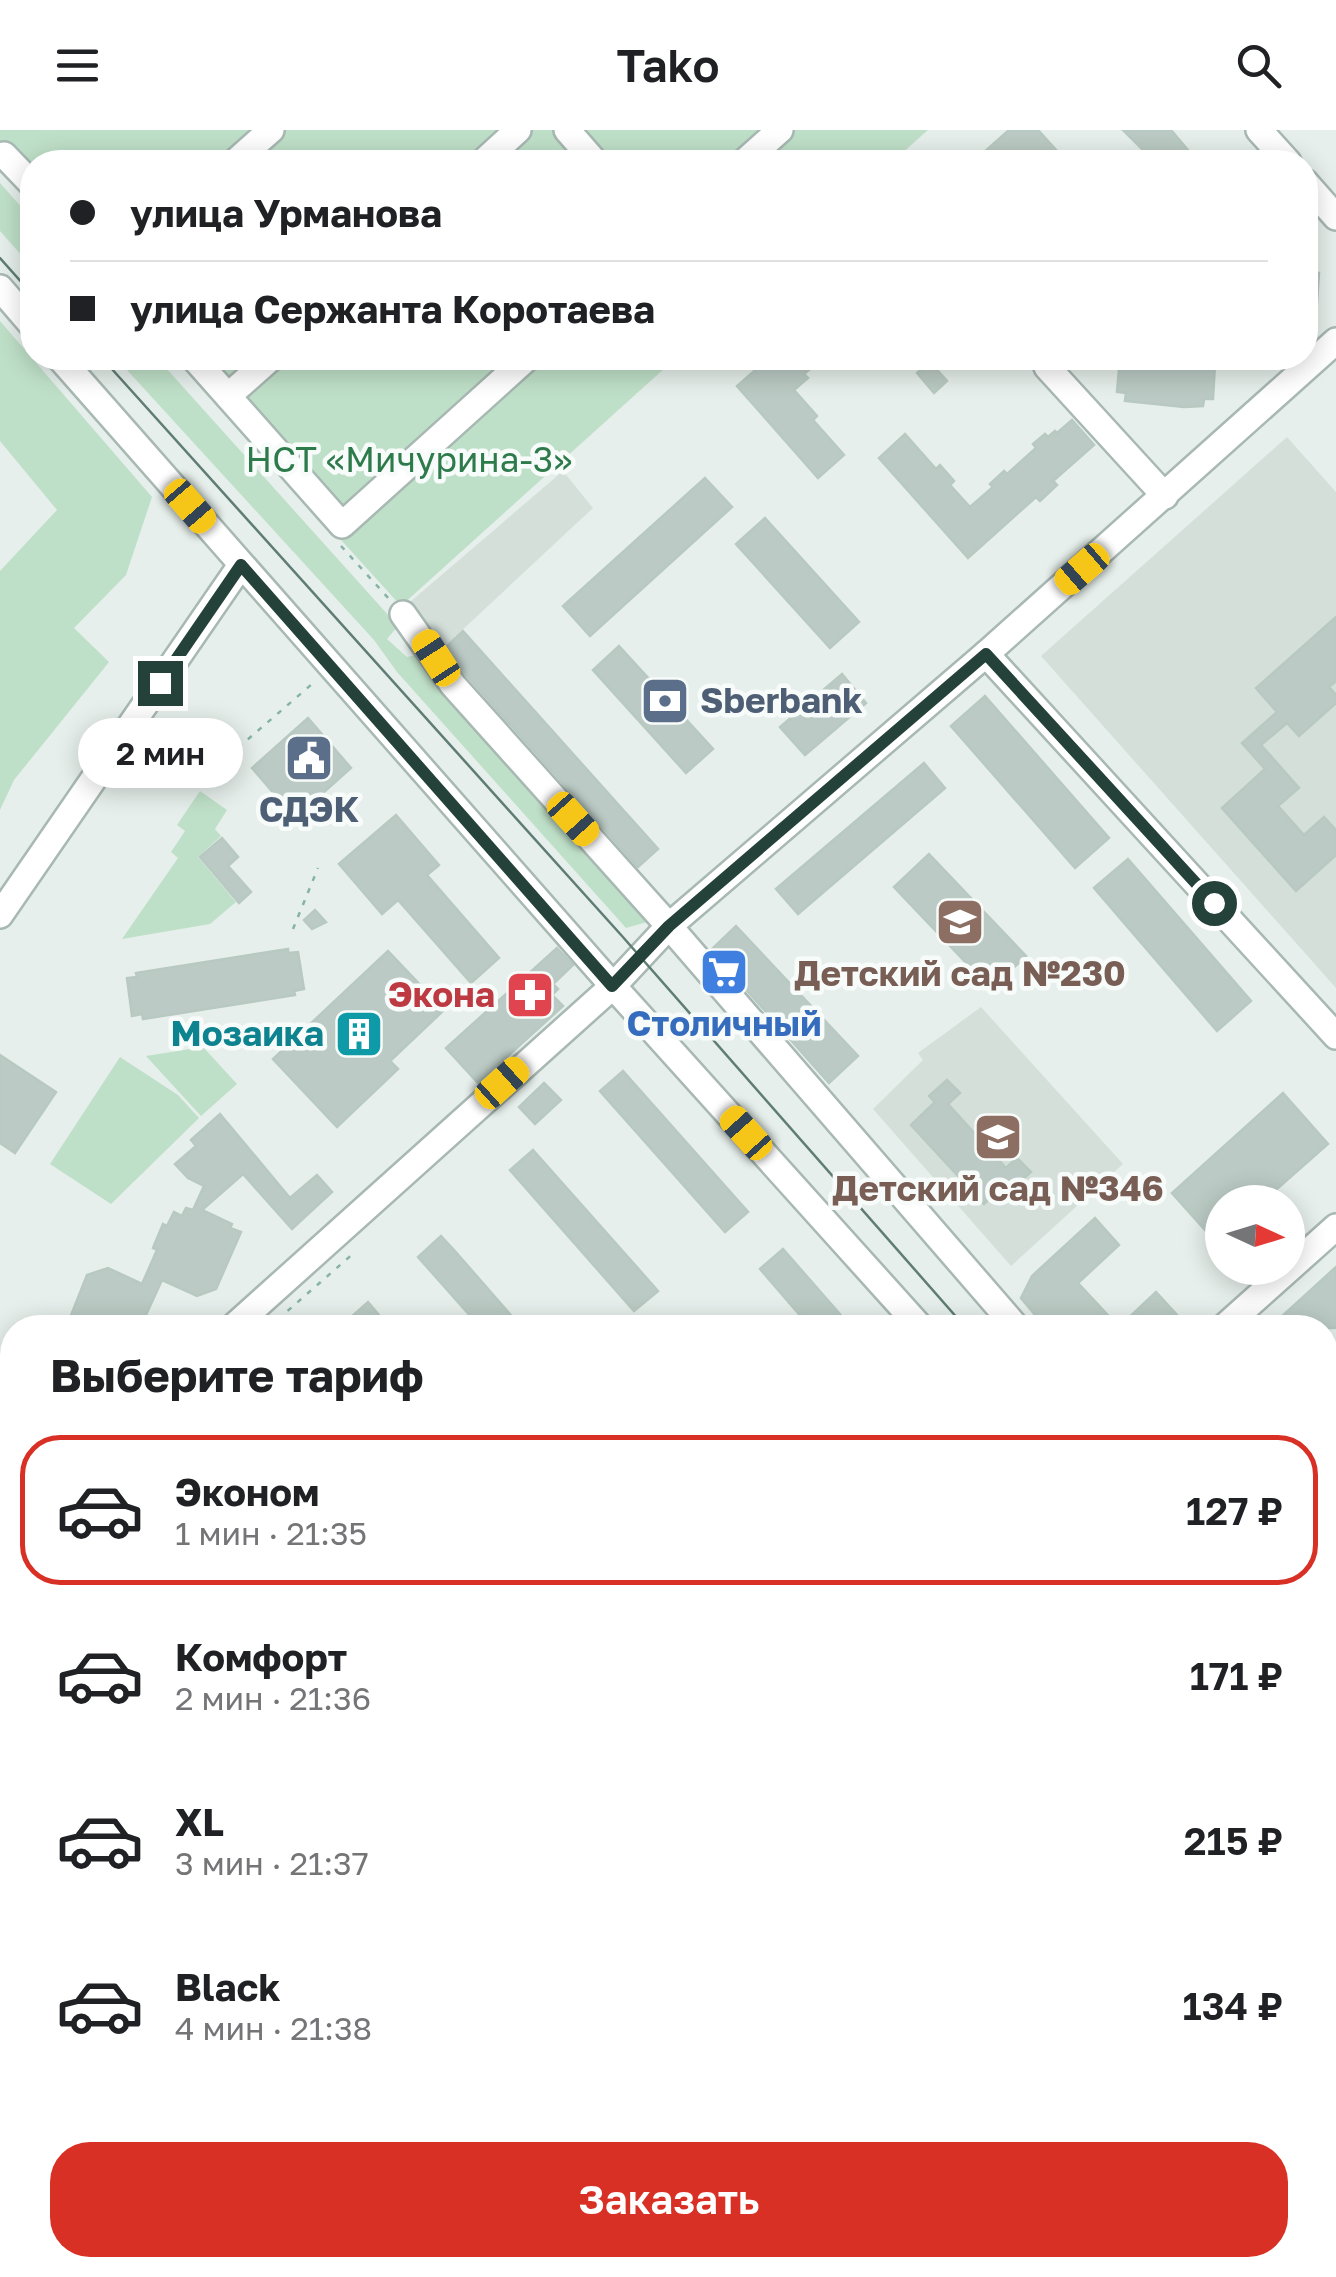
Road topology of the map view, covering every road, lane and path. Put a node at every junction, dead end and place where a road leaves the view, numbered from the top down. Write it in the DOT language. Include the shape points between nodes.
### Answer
graph roads {
  1 [pos="271,130"];
  2 [pos="518,130"];
  3 [pos="567,130"];
  4 [pos="780,130"];
  5 [pos="249,150"];
  6 [pos="496,150"];
  7 [pos="584,150"];
  8 [pos="758,150"];
  9 [pos="4,155"];
  10 [pos="20,172"];
  11 [pos="1318,197"];
  12 [pos="1336,218"];
  13 [pos="0,288"];
  14 [pos="20,312"];
  15 [pos="70,370"];
  16 [pos="205,370"];
  17 [pos="257,370"];
  18 [pos="514,370"];
  19 [pos="1050,370"];
  20 [pos="1303,370"];
  21 [pos="228,396"];
  22 [pos="1165,496"];
  23 [pos="241,565"];
  24 [pos="403,614"];
  25 [pos="986,654"];
  26 [pos="312,684"];
  27 [pos="216,742"];
  28 [pos="232,753"];
  29 [pos="215,779"];
  30 [pos="318,868"];
  31 [pos="1,909"];
  32 [pos="669,926"];
  33 [pos="293,929"];
  34 [pos="612,986"];
  35 [pos="1336,1036"];
  36 [pos="1336,1227"];
  37 [pos="355,1252"];
  38 [pos="246,1315"];
  39 [pos="283,1315"];
  40 [pos="910,1315"];
  41 [pos="1007,1315"];
  42 [pos="1238,1315"];
  1 -- 5 [label="street"];
  2 -- 6 [label="street"];
  3 -- 7 [label="street"];
  4 -- 8 [label="street"];
  9 -- 10 [label="street"];
  11 -- 12 [label="street"];
  13 -- 14 [label="street"];
  15 -- 23 [label="street"];
  16 -- 21 [label="street"];
  17 -- 21 [label="street"];
  18 -- 21 [label="street" via="342,524"];
  19 -- 22 [label="street"];
  20 -- 22 [label="street"];
  22 -- 25 [label="street"];
  23 -- 31 [label="street"];
  23 -- 34 [label="street"];
  24 -- 32 [label="street" via="454,684"];
  25 -- 32 [label="street"];
  25 -- 35 [label="street"];
  26 -- 28 [label="path"];
  27 -- 28 [label="path"];
  28 -- 29 [label="path"];
  30 -- 33 [label="path"];
  32 -- 34 [label="street"];
  32 -- 41 [label="street"];
  34 -- 38 [label="street"];
  34 -- 40 [label="street"];
  36 -- 42 [label="street"];
  37 -- 39 [label="path"];
}
